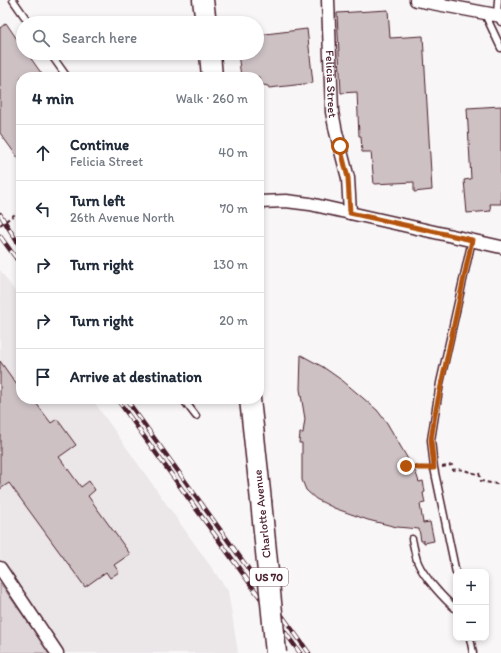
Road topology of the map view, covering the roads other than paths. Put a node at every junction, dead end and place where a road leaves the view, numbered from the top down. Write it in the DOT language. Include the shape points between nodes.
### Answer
graph roads {
  1 [pos="13,0"];
  2 [pos="203,0"];
  3 [pos="328,0"];
  4 [pos="416,0"];
  5 [pos="498,0"];
  6 [pos="450,3"];
  7 [pos="484,12"];
  8 [pos="24,16"];
  9 [pos="205,16"];
  10 [pos="500,18"];
  11 [pos="501,48"];
  12 [pos="55,60"];
  13 [pos="211,60"];
  14 [pos="63,72"];
  15 [pos="212,72"];
  16 [pos="264,202"];
  17 [pos="350,213"];
  18 [pos="472,240"];
  19 [pos="501,247"];
  20 [pos="187,404"];
  21 [pos="251,404"];
  22 [pos="196,416"];
  23 [pos="412,539"];
  24 [pos="0,568"];
  25 [pos="455,569"];
  26 [pos="453,606"];
  27 [pos="471,641"];
  28 [pos="57,653"];
  29 [pos="276,653"];
  30 [pos="473,653"];
  1 -- 8 [label="lane"];
  2 -- 9 [label="main road"];
  3 -- 17 [label="street, Felicia Street" via="332,112 348,178"];
  4 -- 6 [label="street"];
  5 -- 10 [label="lane"];
  6 -- 7 [label="street"];
  7 -- 10 [label="street"];
  7 -- 11 [label="lane"];
  12 -- 14 [label="lane"];
  13 -- 15 [label="main road"];
  16 -- 17 [label="street" via="301,203"];
  17 -- 18 [label="street"];
  18 -- 19 [label="street"];
  18 -- 25 [label="lane" via="431,440 434,468"];
  20 -- 22 [label="lane"];
  21 -- 29 [label="main road, Charlotte Avenue / US 70, bridge"];
  23 -- 26 [label="lane" via="421,569"];
  24 -- 28 [label="street"];
  27 -- 30 [label="lane"];
}
